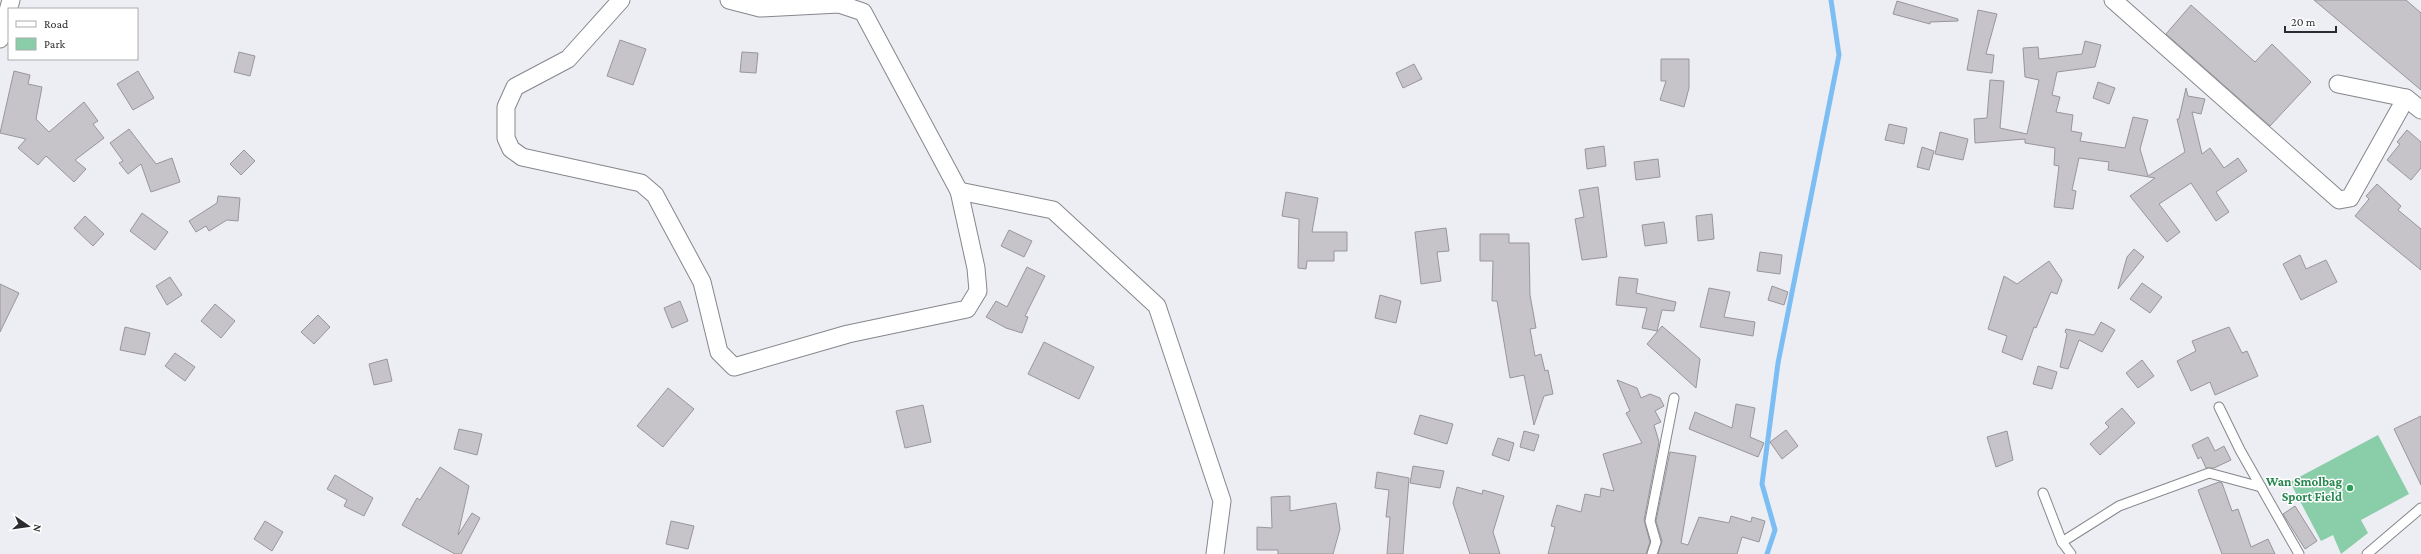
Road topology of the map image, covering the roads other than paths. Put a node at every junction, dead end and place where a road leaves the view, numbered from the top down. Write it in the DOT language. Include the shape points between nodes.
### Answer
graph roads {
  1 [pos="621,0"];
  2 [pos="729,0"];
  3 [pos="2113,0"];
  4 [pos="8,11"];
  5 [pos="0,39"];
  6 [pos="2338,84"];
  7 [pos="2406,98"];
  8 [pos="2421,110"];
  9 [pos="959,192"];
  10 [pos="1674,398"];
  11 [pos="2219,407"];
  12 [pos="2261,487"];
  13 [pos="2043,493"];
  14 [pos="2421,508"];
  15 [pos="2062,542"];
  16 [pos="1216,554"];
  17 [pos="1652,554"];
  18 [pos="2071,554"];
  19 [pos="2299,554"];
  20 [pos="2367,554"];
  1 -- 9 [label="street" via="568,59 514,87 506,107 506,138 511,149 522,157 641,183 655,195 702,282 719,352 734,367 848,334 967,309 978,291 976,268"];
  2 -- 9 [label="street" via="760,8 839,4 862,12"];
  3 -- 7 [label="street" via="2339,200 2350,198"];
  4 -- 5 [label="street"];
  6 -- 7 [label="street"];
  7 -- 8 [label="street"];
  9 -- 16 [label="street" via="1053,210 1157,306 1222,501"];
  10 -- 17 [label="lane" via="1650,521 1656,542"];
  11 -- 12 [label="lane"];
  12 -- 15 [label="lane" via="2209,473 2119,506"];
  12 -- 19 [label="lane"];
  13 -- 15 [label="lane"];
  14 -- 20 [label="lane"];
  15 -- 18 [label="lane"];
}
